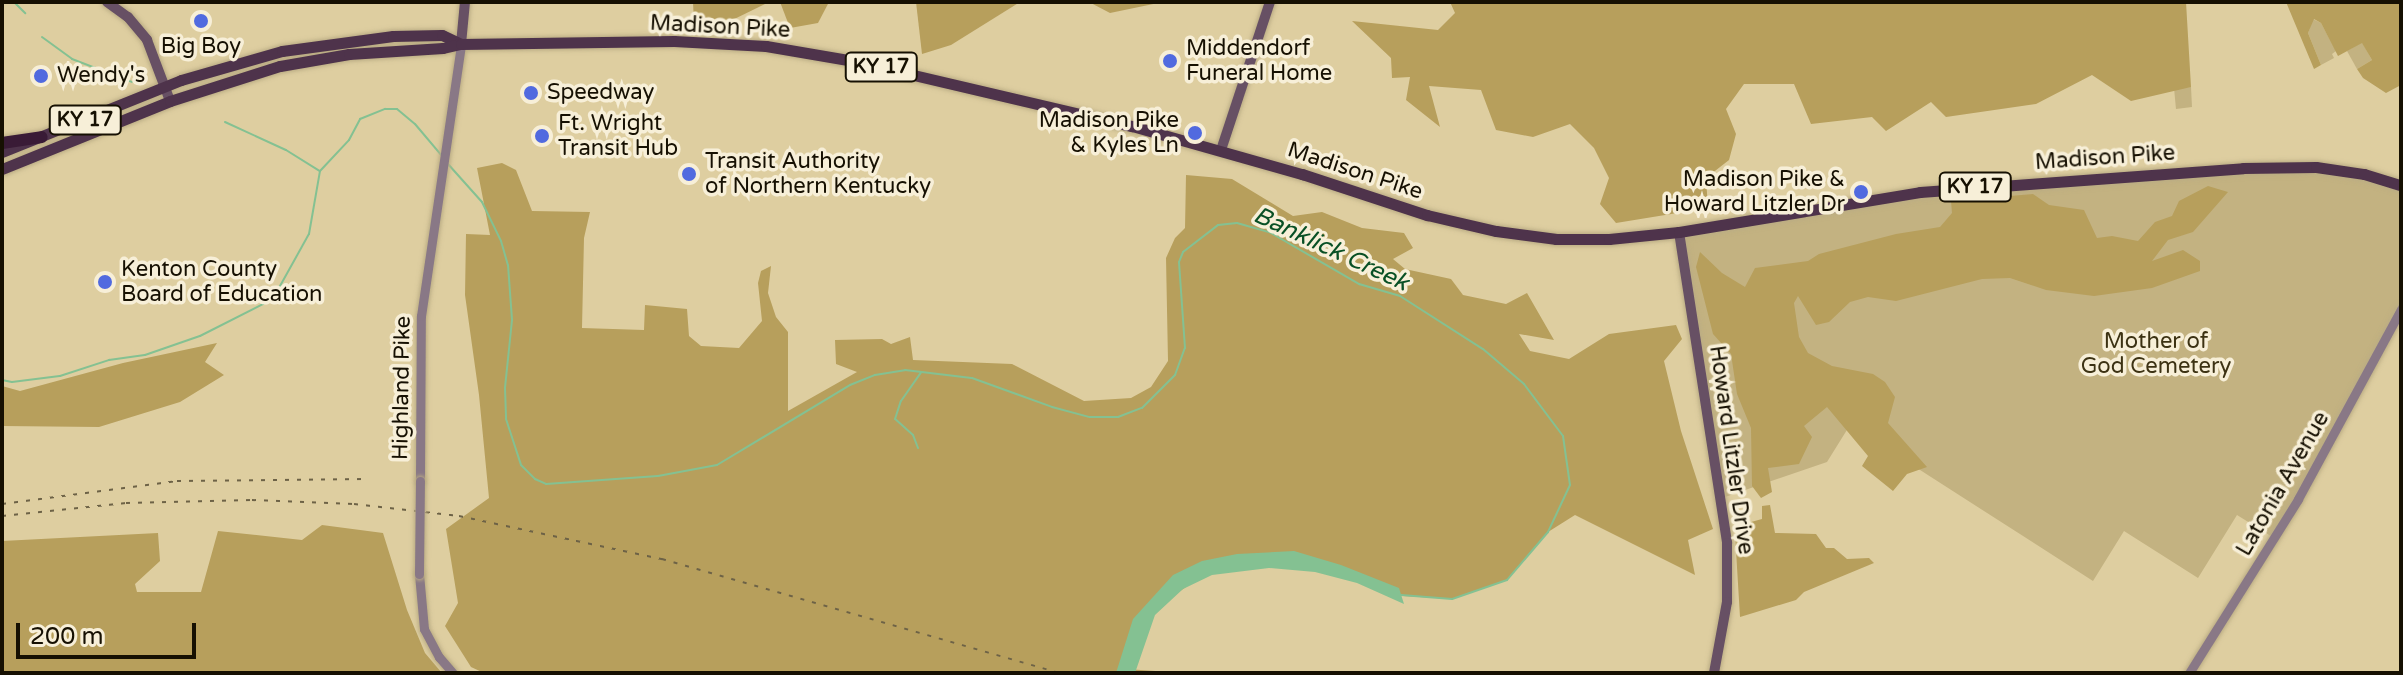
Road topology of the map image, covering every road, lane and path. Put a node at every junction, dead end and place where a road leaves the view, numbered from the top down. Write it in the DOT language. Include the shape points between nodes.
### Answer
graph roads {
  1 [pos="107,2"];
  2 [pos="465,2"];
  3 [pos="1270,2"];
  4 [pos="461,44"];
  5 [pos="167,86"];
  6 [pos="170,101"];
  7 [pos="42,137"];
  8 [pos="2,143"];
  9 [pos="1221,150"];
  10 [pos="2,152"];
  11 [pos="2,169"];
  12 [pos="2401,185"];
  13 [pos="1679,232"];
  14 [pos="2401,309"];
  15 [pos="453,673"];
  16 [pos="1714,673"];
  17 [pos="2189,673"];
  1 -- 5 [label="main road" via="135,25"];
  2 -- 4 [label="main road, Highland Pike"];
  3 -- 9 [label="main road"];
  4 -- 5 [label="main road, Madison Pike / KY 17" via="442,35 335,41 246,60"];
  4 -- 6 [label="main road, Madison Pike / KY 17" via="280,66"];
  4 -- 9 [label="main road, Madison Pike / KY 17" via="674,41 775,47 1026,100"];
  4 -- 15 [label="street, Highland Pike, bridge" via="419,348 419,574 424,629"];
  5 -- 6 [label="main road"];
  5 -- 7 [label="main road, Madison Pike / KY 17"];
  6 -- 11 [label="main road, Madison Pike / KY 17"];
  7 -- 8 [label="highway"];
  7 -- 10 [label="main road, Madison Pike / KY 17"];
  9 -- 13 [label="main road, Madison Pike / KY 17" via="1427,215 1496,231 1587,240"];
  12 -- 13 [label="main road, Madison Pike / KY 17" via="2316,167 2243,168 1920,192"];
  13 -- 16 [label="main road, Howard Litzler Drive" via="1727,543 1727,602"];
  14 -- 17 [label="street, Latonia Avenue" via="2298,499"];
}
